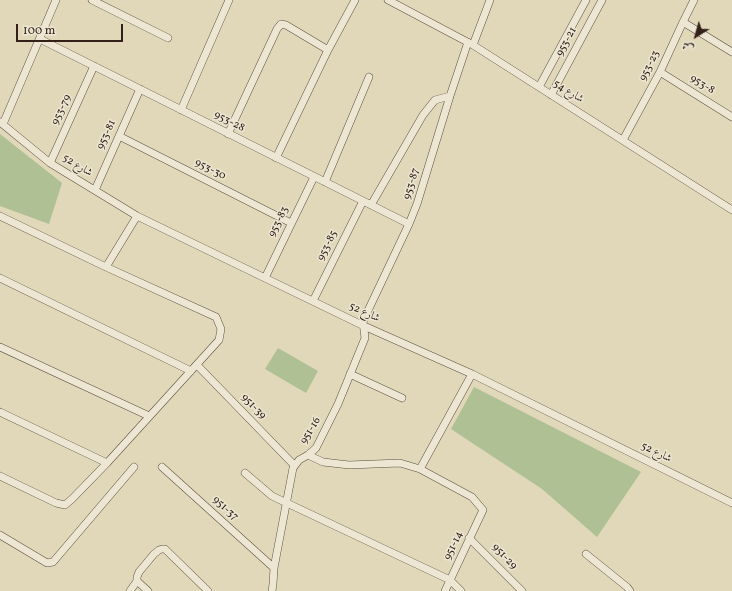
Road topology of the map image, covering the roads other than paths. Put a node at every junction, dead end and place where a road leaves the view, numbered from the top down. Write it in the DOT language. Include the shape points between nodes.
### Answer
graph roads {
  1 [pos="56,0"];
  2 [pos="92,0"];
  3 [pos="230,0"];
  4 [pos="355,0"];
  5 [pos="388,0"];
  6 [pos="490,0"];
  7 [pos="586,0"];
  8 [pos="602,0"];
  9 [pos="694,0"];
  10 [pos="683,22"];
  11 [pos="168,38"];
  12 [pos="40,39"];
  13 [pos="470,44"];
  14 [pos="328,50"];
  15 [pos="732,52"];
  16 [pos="94,66"];
  17 [pos="660,72"];
  18 [pos="369,76"];
  19 [pos="539,87"];
  20 [pos="140,89"];
  21 [pos="551,95"];
  22 [pos="450,96"];
  23 [pos="181,110"];
  24 [pos="732,117"];
  25 [pos="2,123"];
  26 [pos="228,134"];
  27 [pos="119,136"];
  28 [pos="623,140"];
  29 [pos="276,158"];
  30 [pos="50,163"];
  31 [pos="314,177"];
  32 [pos="325,182"];
  33 [pos="95,190"];
  34 [pos="363,201"];
  35 [pos="372,206"];
  36 [pos="732,210"];
  37 [pos="0,216"];
  38 [pos="137,216"];
  39 [pos="291,222"];
  40 [pos="409,224"];
  41 [pos="106,267"];
  42 [pos="0,278"];
  43 [pos="265,278"];
  44 [pos="314,301"];
  45 [pos="364,326"];
  46 [pos="0,347"];
  47 [pos="197,365"];
  48 [pos="191,371"];
  49 [pos="350,374"];
  50 [pos="472,374"];
  51 [pos="402,398"];
  52 [pos="0,412"];
  53 [pos="149,416"];
  54 [pos="308,455"];
  55 [pos="107,462"];
  56 [pos="294,465"];
  57 [pos="134,467"];
  58 [pos="162,468"];
  59 [pos="420,469"];
  60 [pos="245,473"];
  61 [pos="0,476"];
  62 [pos="286,503"];
  63 [pos="732,503"];
  64 [pos="0,535"];
  65 [pos="469,538"];
  66 [pos="586,554"];
  67 [pos="274,568"];
  68 [pos="450,580"];
  69 [pos="137,581"];
  70 [pos="130,591"];
  71 [pos="148,591"];
  72 [pos="208,591"];
  73 [pos="272,591"];
  74 [pos="445,591"];
  75 [pos="461,591"];
  76 [pos="522,591"];
  77 [pos="630,591"];
  1 -- 12 [label="street"];
  2 -- 11 [label="street"];
  3 -- 23 [label="street"];
  4 -- 14 [label="street"];
  5 -- 13 [label="street, شارع 54"];
  6 -- 13 [label="street, 953-87"];
  7 -- 19 [label="street, 953-21"];
  8 -- 21 [label="street, 953-21"];
  9 -- 10 [label="street, 953-23"];
  10 -- 15 [label="street"];
  10 -- 17 [label="street, 953-23"];
  12 -- 16 [label="street, 953-28"];
  12 -- 25 [label="street"];
  13 -- 19 [label="street, شارع 54"];
  13 -- 22 [label="street, 953-87"];
  14 -- 26 [label="street" via="286,24 281,24"];
  14 -- 29 [label="street"];
  16 -- 20 [label="street, 953-28"];
  16 -- 30 [label="street, 953-79"];
  17 -- 24 [label="street, 953-8"];
  17 -- 28 [label="street, 953-23"];
  18 -- 32 [label="street"];
  19 -- 21 [label="street, شارع 54"];
  20 -- 23 [label="street, 953-28"];
  20 -- 27 [label="street, 953-81"];
  21 -- 28 [label="street, شارع 54"];
  22 -- 35 [label="street" via="435,100 422,114"];
  22 -- 40 [label="street, 953-87"];
  23 -- 26 [label="street, 953-28"];
  25 -- 30 [label="street, شارع 52"];
  26 -- 29 [label="street, 953-28"];
  27 -- 33 [label="street, 953-81"];
  27 -- 39 [label="street, 953-30"];
  28 -- 36 [label="street, شارع 54"];
  29 -- 31 [label="street, 953-28"];
  30 -- 33 [label="street, شارع 52"];
  31 -- 32 [label="street, 953-28"];
  31 -- 39 [label="street, 953-83"];
  32 -- 34 [label="street, 953-28"];
  33 -- 38 [label="street, شارع 52"];
  34 -- 35 [label="street, 953-28"];
  34 -- 44 [label="street, 953-85"];
  35 -- 40 [label="street, 953-28"];
  37 -- 41 [label="street"];
  38 -- 41 [label="street"];
  38 -- 43 [label="street, شارع 52"];
  39 -- 43 [label="street, 953-83"];
  40 -- 45 [label="street, 953-87" via="365,317"];
  41 -- 47 [label="street" via="216,317 221,329 219,340"];
  42 -- 48 [label="street"];
  43 -- 44 [label="street, شارع 52"];
  44 -- 45 [label="street, شارع 52"];
  45 -- 49 [label="street, 951-16" via="365,338"];
  45 -- 50 [label="street, شارع 52"];
  46 -- 53 [label="street"];
  47 -- 48 [label="street"];
  47 -- 56 [label="street, 951-39"];
  48 -- 53 [label="street"];
  49 -- 51 [label="street"];
  49 -- 54 [label="street, 951-16" via="316,448"];
  50 -- 59 [label="street"];
  50 -- 63 [label="street, شارع 52"];
  52 -- 55 [label="street"];
  53 -- 55 [label="street"];
  54 -- 56 [label="street, 951-16"];
  54 -- 59 [label="street" via="323,462 349,465 400,463"];
  55 -- 61 [label="street" via="65,505"];
  56 -- 62 [label="street"];
  57 -- 64 [label="street" via="53,562 47,563"];
  58 -- 67 [label="street, 951-37"];
  59 -- 65 [label="street, 951-14" via="472,497 483,510"];
  60 -- 62 [label="street" via="272,496"];
  62 -- 67 [label="street"];
  62 -- 68 [label="street"];
  65 -- 68 [label="street, 951-14"];
  65 -- 76 [label="street, 951-29"];
  66 -- 77 [label="street"];
  67 -- 73 [label="street"];
  68 -- 74 [label="street, 951-14"];
  68 -- 75 [label="street"];
  69 -- 70 [label="street"];
  69 -- 71 [label="street"];
  69 -- 72 [label="street" via="139,572 149,560 159,550 165,549"];
}
